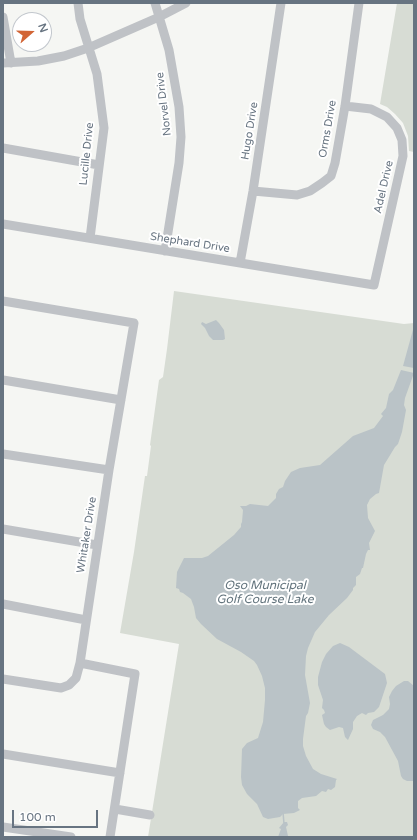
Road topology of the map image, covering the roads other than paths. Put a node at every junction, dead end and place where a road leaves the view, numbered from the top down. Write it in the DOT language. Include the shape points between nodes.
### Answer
graph roads {
  1 [pos="78,3"];
  2 [pos="155,3"];
  3 [pos="186,3"];
  4 [pos="281,3"];
  5 [pos="359,3"];
  6 [pos="3,17"];
  7 [pos="159,17"];
  8 [pos="88,48"];
  9 [pos="7,63"];
  10 [pos="345,106"];
  11 [pos="3,148"];
  12 [pos="99,165"];
  13 [pos="253,191"];
  14 [pos="3,224"];
  15 [pos="90,238"];
  16 [pos="165,251"];
  17 [pos="240,263"];
  18 [pos="374,285"];
  19 [pos="3,301"];
  20 [pos="3,380"];
  21 [pos="121,400"];
  22 [pos="3,454"];
  23 [pos="109,470"];
  24 [pos="3,529"];
  25 [pos="97,545"];
  26 [pos="3,604"];
  27 [pos="86,620"];
  28 [pos="80,664"];
  29 [pos="3,679"];
  30 [pos="3,754"];
  31 [pos="120,773"];
  32 [pos="114,809"];
  33 [pos="150,815"];
  34 [pos="3,826"];
  35 [pos="71,837"];
  36 [pos="110,837"];
  1 -- 8 [label="street, Lucille Drive"];
  2 -- 7 [label="street, Norvel Drive"];
  3 -- 7 [label="street"];
  4 -- 13 [label="street, Hugo Drive"];
  5 -- 10 [label="street, Orms Drive"];
  6 -- 9 [label="street"];
  7 -- 8 [label="street"];
  7 -- 16 [label="street, Norvel Drive" via="169,50 181,137"];
  8 -- 9 [label="street" via="38,61"];
  8 -- 12 [label="street, Lucille Drive" via="96,74 104,128"];
  10 -- 13 [label="street, Orms Drive" via="335,163 330,176 310,191 297,195"];
  10 -- 18 [label="street, Adel Drive" via="371,109 388,117 402,140 403,156"];
  11 -- 12 [label="street"];
  12 -- 15 [label="street, Lucille Drive"];
  13 -- 17 [label="street, Hugo Drive"];
  14 -- 15 [label="street, Shephard Drive"];
  15 -- 16 [label="street, Shephard Drive"];
  16 -- 17 [label="street, Shephard Drive"];
  17 -- 18 [label="street, Shephard Drive"];
  19 -- 21 [label="street, Whitaker Drive" via="134,323"];
  20 -- 21 [label="street"];
  21 -- 23 [label="street, Whitaker Drive"];
  22 -- 23 [label="street"];
  23 -- 25 [label="street, Whitaker Drive"];
  24 -- 25 [label="street"];
  25 -- 27 [label="street, Whitaker Drive"];
  26 -- 27 [label="street"];
  27 -- 28 [label="street, Whitaker Drive"];
  28 -- 29 [label="street, Whitaker Drive" via="76,678 61,688"];
  28 -- 31 [label="street" via="135,674"];
  30 -- 31 [label="street"];
  31 -- 32 [label="street"];
  32 -- 33 [label="street"];
  32 -- 36 [label="street"];
  34 -- 35 [label="street"];
}
